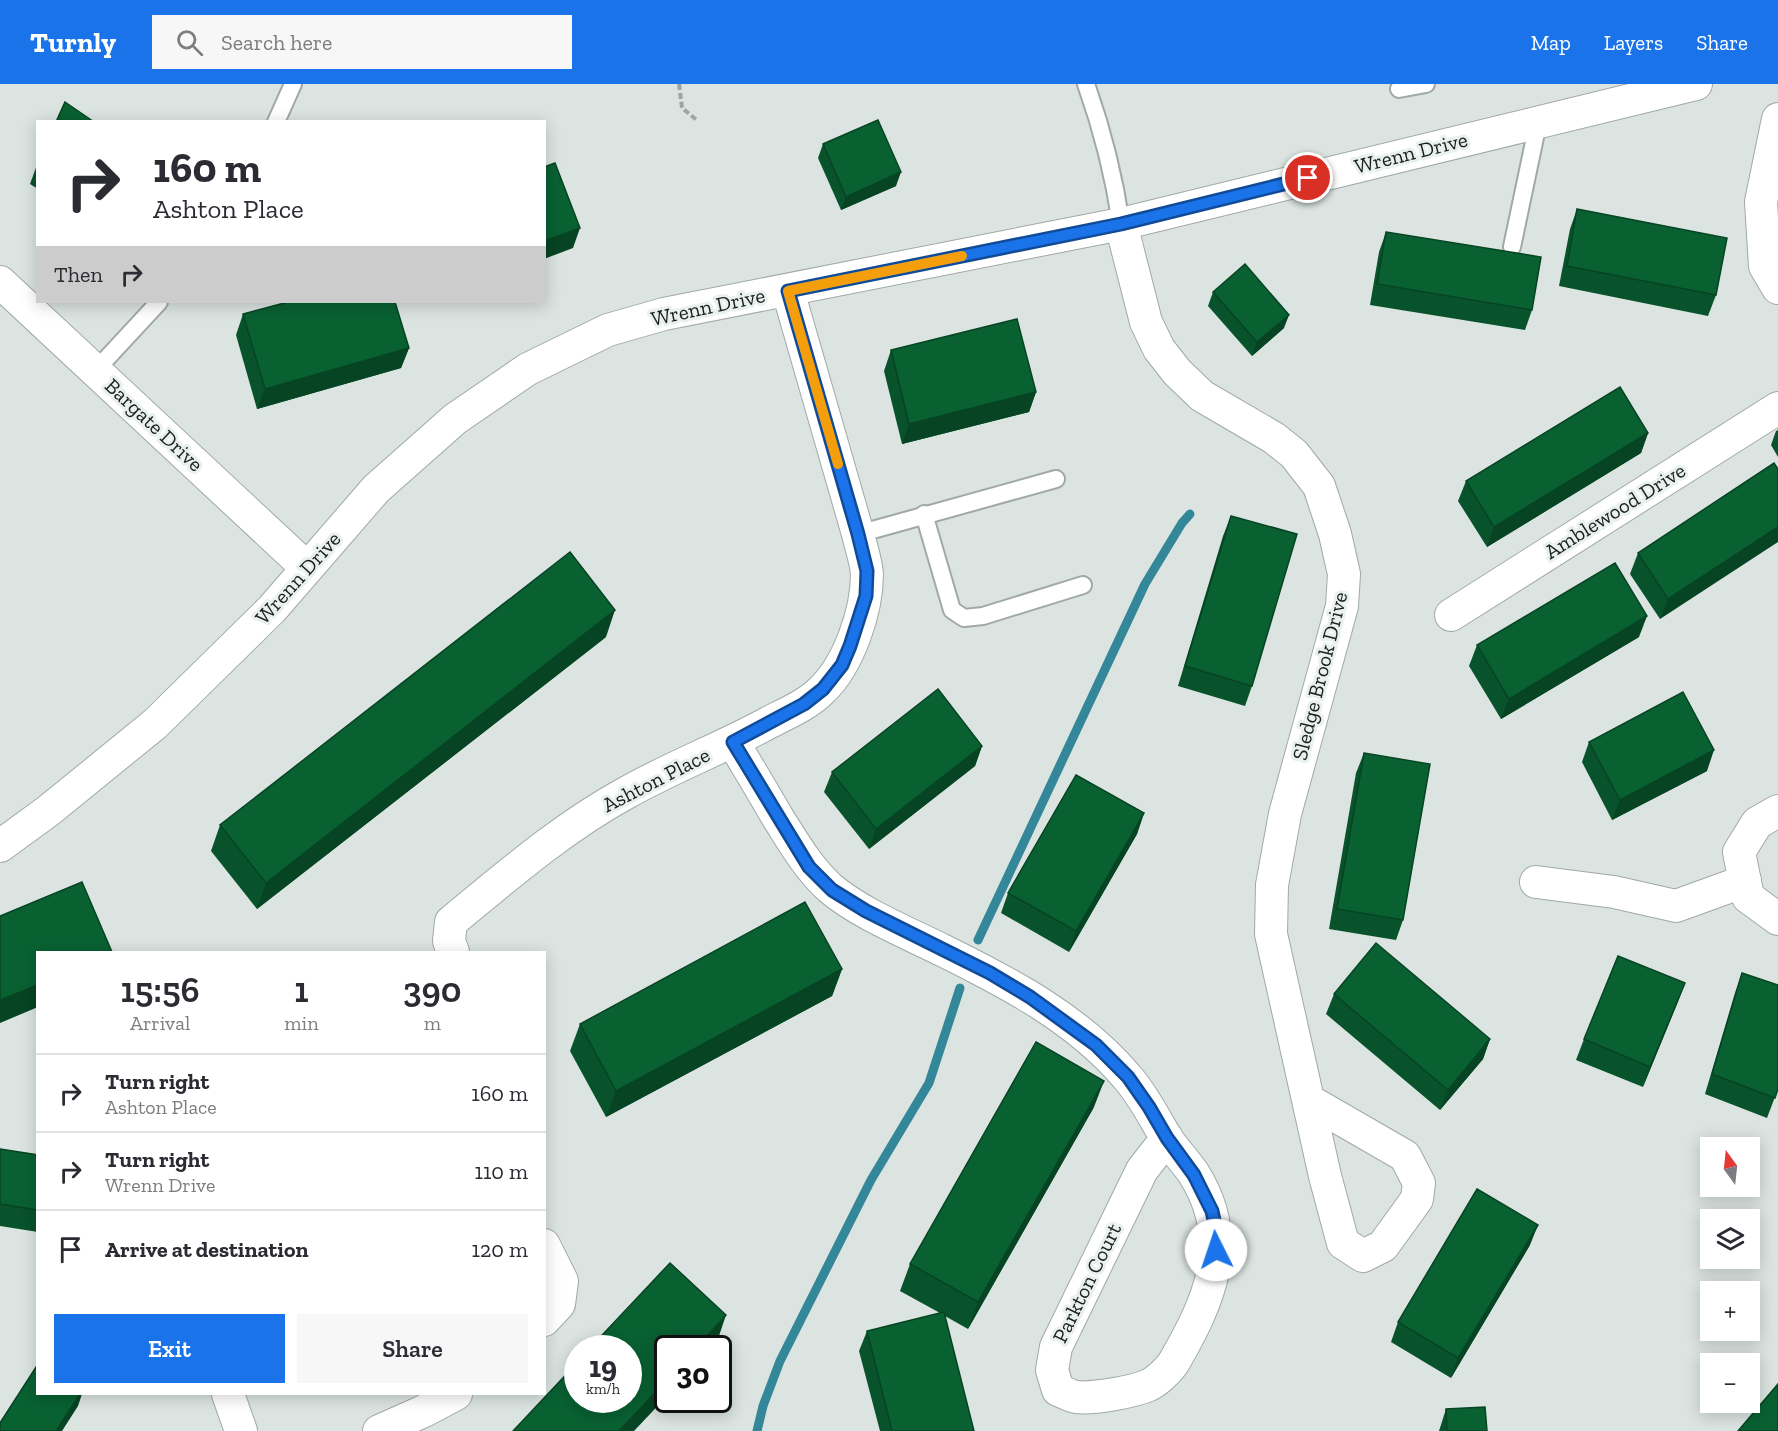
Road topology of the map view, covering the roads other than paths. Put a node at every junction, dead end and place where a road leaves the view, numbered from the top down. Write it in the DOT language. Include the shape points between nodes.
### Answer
graph roads {
  1 [pos="293,84"];
  2 [pos="1086,84"];
  3 [pos="1426,84"];
  4 [pos="1696,84"];
  5 [pos="1399,89"];
  6 [pos="1778,119"];
  7 [pos="277,120"];
  8 [pos="1538,123"];
  9 [pos="1121,224"];
  10 [pos="1512,247"];
  11 [pos="0,282"];
  12 [pos="1778,288"];
  13 [pos="788,291"];
  14 [pos="158,303"];
  15 [pos="95,371"];
  16 [pos="1778,408"];
  17 [pos="1056,479"];
  18 [pos="924,514"];
  19 [pos="858,534"];
  20 [pos="307,568"];
  21 [pos="1083,585"];
  22 [pos="1451,615"];
  23 [pos="733,742"];
  24 [pos="1778,811"];
  25 [pos="0,846"];
  26 [pos="1745,881"];
  27 [pos="1536,882"];
  28 [pos="1778,919"];
  29 [pos="453,951"];
  30 [pos="1308,1100"];
  31 [pos="1167,1138"];
  32 [pos="546,1249"];
  33 [pos="546,1318"];
  34 [pos="228,1395"];
  35 [pos="454,1395"];
  36 [pos="241,1431"];
  37 [pos="379,1431"];
  1 -- 7 [label="lane"];
  2 -- 9 [label="lane" via="1114,180"];
  3 -- 5 [label="lane"];
  4 -- 8 [label="street, Wrenn Drive"];
  6 -- 12 [label="street" via="1761,202 1765,266"];
  8 -- 9 [label="street, Wrenn Drive"];
  8 -- 10 [label="lane"];
  9 -- 13 [label="street, Wrenn Drive"];
  9 -- 30 [label="street, Sledge Brook Drive" via="1146,322 1159,349 1202,396 1294,454 1319,486 1344,574 1342,606 1285,814 1272,885 1271,934"];
  11 -- 15 [label="street, Bargate Drive"];
  13 -- 19 [label="street, Ashton Place"];
  13 -- 20 [label="street, Wrenn Drive" via="664,314 608,330 528,369 462,413 376,489"];
  14 -- 15 [label="lane"];
  15 -- 20 [label="street, Bargate Drive"];
  16 -- 22 [label="street, Amblewood Drive"];
  17 -- 18 [label="lane"];
  18 -- 19 [label="lane"];
  18 -- 21 [label="lane" via="952,610 964,618 984,616"];
  19 -- 23 [label="street, Ashton Place" via="867,571 866,596 842,665 823,689 804,704"];
  20 -- 25 [label="street, Wrenn Drive" via="272,609 155,724"];
  23 -- 29 [label="street, Ashton Place" via="627,792 521,864 451,922 449,942"];
  23 -- 31 [label="street, Parkton Court" via="809,867 832,890 990,973 1059,1016 1128,1077"];
  24 -- 26 [label="street" via="1757,823 1739,852"];
  26 -- 27 [label="street" via="1676,906 1614,892"];
  26 -- 28 [label="street" via="1748,897"];
  30 -- 30 [label="street, Sledge Brook Drive" via="1343,1243 1363,1256 1383,1246 1417,1199 1419,1183 1405,1156"];
  31 -- 31 [label="street, Parkton Court" via="1194,1175 1212,1211 1217,1234 1215,1266 1203,1305 1171,1367 1149,1385 1105,1396 1076,1397 1058,1390 1052,1370 1056,1347 1142,1170"];
  32 -- 33 [label="street" via="562,1281 559,1304"];
  34 -- 36 [label="street"];
  35 -- 37 [label="street"];
}
